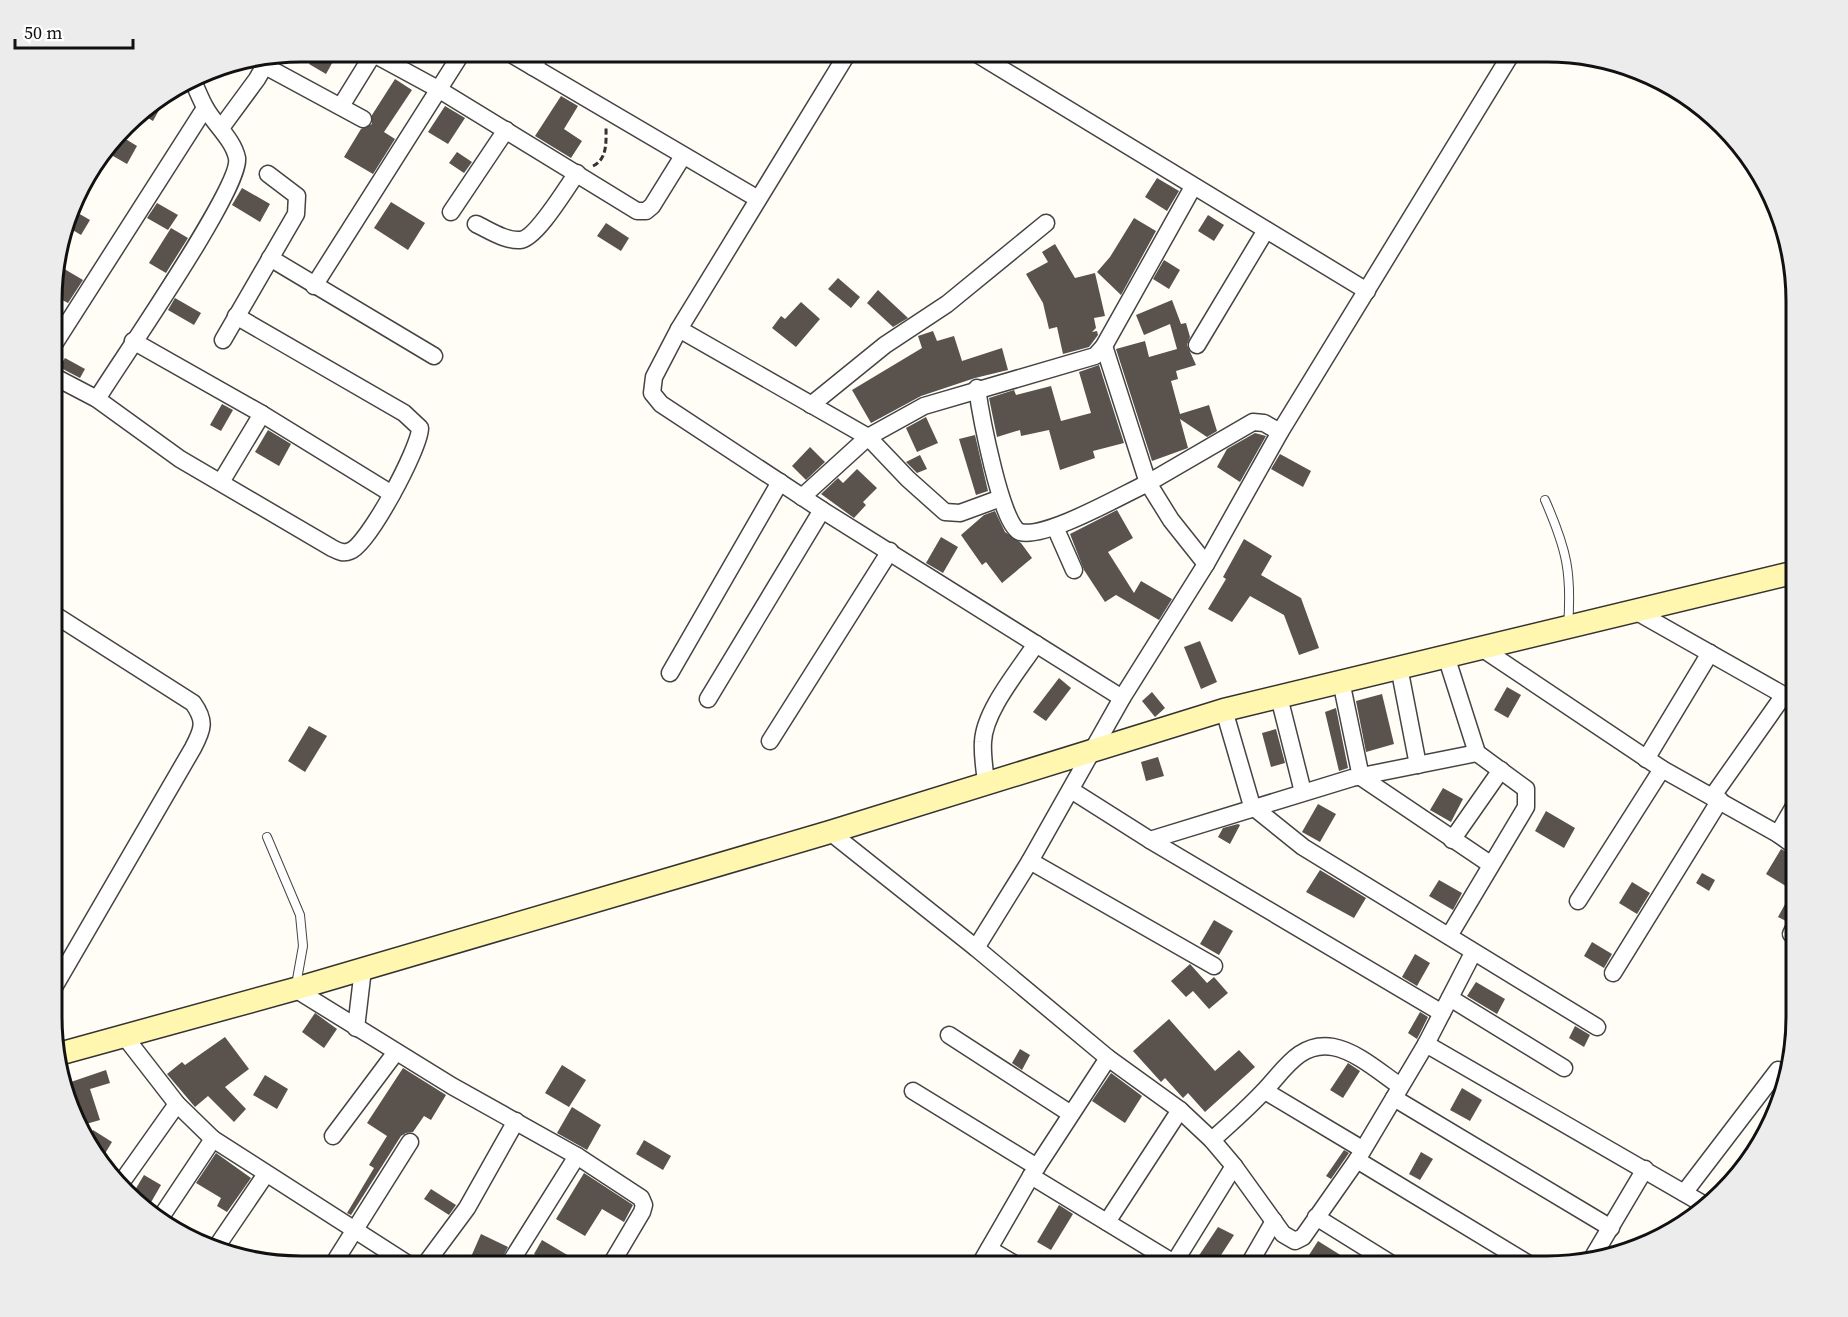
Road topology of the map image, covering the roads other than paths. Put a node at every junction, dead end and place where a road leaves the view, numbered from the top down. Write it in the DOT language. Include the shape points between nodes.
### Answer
graph roads {
  1 [pos="366,62"];
  2 [pos="390,62"];
  3 [pos="456,62"];
  4 [pos="525,62"];
  5 [pos="536,62"];
  6 [pos="842,62"];
  7 [pos="990,62"];
  8 [pos="1506,62"];
  9 [pos="265,64"];
  10 [pos="270,64"];
  11 [pos="533,67"];
  12 [pos="195,86"];
  13 [pos="438,89"];
  14 [pos="341,106"];
  15 [pos="205,108"];
  16 [pos="363,119"];
  17 [pos="221,128"];
  18 [pos="506,130"];
  19 [pos="684,156"];
  20 [pos="577,173"];
  21 [pos="268,174"];
  22 [pos="1193,187"];
  23 [pos="758,199"];
  24 [pos="452,212"];
  25 [pos="1046,223"];
  26 [pos="476,224"];
  27 [pos="1266,230"];
  28 [pos="270,258"];
  29 [pos="314,286"];
  30 [pos="1366,291"];
  31 [pos="236,316"];
  32 [pos="679,328"];
  33 [pos="62,332"];
  34 [pos="223,340"];
  35 [pos="133,341"];
  36 [pos="1197,345"];
  37 [pos="1104,346"];
  38 [pos="434,356"];
  39 [pos="62,381"];
  40 [pos="977,388"];
  41 [pos="97,399"];
  42 [pos="810,405"];
  43 [pos="262,414"];
  44 [pos="1280,432"];
  45 [pos="868,437"];
  46 [pos="221,482"];
  47 [pos="780,482"];
  48 [pos="1148,483"];
  49 [pos="392,494"];
  50 [pos="802,497"];
  51 [pos="1001,498"];
  52 [pos="1545,500"];
  53 [pos="822,510"];
  54 [pos="1055,527"];
  55 [pos="890,551"];
  56 [pos="1206,564"];
  57 [pos="1074,570"];
  58 [pos="1786,575"];
  59 [pos="1637,612"];
  60 [pos="62,619"];
  61 [pos="1568,627"];
  62 [pos="1036,644"];
  63 [pos="1480,647"];
  64 [pos="1710,653"];
  65 [pos="1446,656"];
  66 [pos="1399,667"];
  67 [pos="670,673"];
  68 [pos="1341,681"];
  69 [pos="1786,696"];
  70 [pos="1279,697"];
  71 [pos="1122,698"];
  72 [pos="708,699"];
  73 [pos="1786,703"];
  74 [pos="1224,710"];
  75 [pos="770,741"];
  76 [pos="1090,752"];
  77 [pos="1477,753"];
  78 [pos="1646,759"];
  79 [pos="1418,765"];
  80 [pos="1662,769"];
  81 [pos="1501,770"];
  82 [pos="1361,777"];
  83 [pos="986,784"];
  84 [pos="1071,790"];
  85 [pos="1303,792"];
  86 [pos="1716,799"];
  87 [pos="1252,806"];
  88 [pos="1786,821"];
  89 [pos="830,832"];
  90 [pos="1778,834"];
  91 [pos="267,837"];
  92 [pos="1786,839"];
  93 [pos="1149,840"];
  94 [pos="1452,840"];
  95 [pos="1030,861"];
  96 [pos="1490,864"];
  97 [pos="1578,901"];
  98 [pos="1449,936"];
  99 [pos="976,948"];
  100 [pos="1473,953"];
  101 [pos="1214,966"];
  102 [pos="363,969"];
  103 [pos="1613,972"];
  104 [pos="62,974"];
  105 [pos="296,989"];
  106 [pos="1446,1005"];
  107 [pos="1597,1027"];
  108 [pos="356,1028"];
  109 [pos="949,1035"];
  110 [pos="125,1037"];
  111 [pos="1426,1044"];
  112 [pos="396,1052"];
  113 [pos="65,1053"];
  114 [pos="1107,1058"];
  115 [pos="1564,1068"];
  116 [pos="1778,1070"];
  117 [pos="913,1091"];
  118 [pos="1265,1091"];
  119 [pos="1397,1092"];
  120 [pos="177,1104"];
  121 [pos="1180,1110"];
  122 [pos="1071,1114"];
  123 [pos="516,1121"];
  124 [pos="333,1136"];
  125 [pos="213,1139"];
  126 [pos="1212,1140"];
  127 [pos="410,1142"];
  128 [pos="1359,1155"];
  129 [pos="577,1156"];
  130 [pos="1234,1166"];
  131 [pos="1645,1169"];
  132 [pos="1034,1172"];
  133 [pos="266,1174"];
  134 [pos="124,1178"];
  135 [pos="1684,1193"];
  136 [pos="1698,1202"];
  137 [pos="164,1212"];
  138 [pos="1316,1217"];
  139 [pos="1274,1221"];
  140 [pos="1107,1222"];
  141 [pos="1611,1228"];
  142 [pos="355,1230"];
  143 [pos="221,1242"];
  144 [pos="989,1249"];
  145 [pos="1597,1250"];
  146 [pos="338,1256"];
  147 [pos="395,1256"];
  148 [pos="431,1256"];
  149 [pos="514,1256"];
  150 [pos="616,1256"];
  151 [pos="985,1256"];
  152 [pos="1001,1256"];
  153 [pos="1163,1256"];
  154 [pos="1181,1256"];
  155 [pos="1254,1256"];
  156 [pos="1379,1256"];
  157 [pos="1511,1256"];
  1 -- 14 [label="street"];
  2 -- 13 [label="street"];
  3 -- 13 [label="street"];
  4 -- 11 [label="street"];
  5 -- 11 [label="street"];
  6 -- 23 [label="street"];
  7 -- 22 [label="street"];
  8 -- 30 [label="street"];
  9 -- 17 [label="street"];
  10 -- 14 [label="street"];
  11 -- 19 [label="street"];
  12 -- 15 [label="street"];
  13 -- 18 [label="street"];
  13 -- 29 [label="street"];
  14 -- 16 [label="street"];
  15 -- 17 [label="street"];
  15 -- 33 [label="street"];
  17 -- 35 [label="street" via="237,158 235,170 203,234"];
  18 -- 20 [label="street"];
  18 -- 24 [label="street"];
  19 -- 20 [label="street" via="646,212 637,211"];
  19 -- 23 [label="street"];
  20 -- 26 [label="street" via="531,236 508,239"];
  21 -- 28 [label="street" via="292,190 298,204"];
  22 -- 27 [label="street"];
  22 -- 37 [label="street"];
  23 -- 32 [label="street"];
  25 -- 42 [label="street" via="947,304 885,345"];
  27 -- 30 [label="street"];
  27 -- 36 [label="street"];
  28 -- 29 [label="street"];
  28 -- 31 [label="street"];
  29 -- 38 [label="street"];
  30 -- 44 [label="street"];
  31 -- 34 [label="street"];
  31 -- 49 [label="street" via="415,422 420,437"];
  32 -- 42 [label="street"];
  32 -- 47 [label="street" via="654,377 652,393 661,405"];
  35 -- 41 [label="street"];
  35 -- 43 [label="street"];
  37 -- 40 [label="street" via="1089,359"];
  37 -- 48 [label="street"];
  39 -- 41 [label="street"];
  40 -- 45 [label="street" via="924,406"];
  40 -- 51 [label="street"];
  41 -- 46 [label="street" via="180,459"];
  42 -- 45 [label="street"];
  43 -- 46 [label="street"];
  43 -- 49 [label="street"];
  44 -- 48 [label="street" via="1264,423 1253,423"];
  44 -- 56 [label="street"];
  45 -- 50 [label="street"];
  45 -- 51 [label="street" via="945,512 960,513"];
  46 -- 49 [label="street" via="342,553 359,545"];
  47 -- 50 [label="street"];
  47 -- 67 [label="street"];
  48 -- 54 [label="street"];
  48 -- 56 [label="street"];
  50 -- 53 [label="street"];
  51 -- 54 [label="street" via="1020,532"];
  52 -- 61 [label="lane" via="1568,560"];
  53 -- 55 [label="street"];
  53 -- 72 [label="street"];
  54 -- 57 [label="street"];
  55 -- 62 [label="street"];
  55 -- 75 [label="street"];
  56 -- 71 [label="street"];
  58 -- 59 [label="street"];
  59 -- 61 [label="street"];
  59 -- 64 [label="street"];
  60 -- 104 [label="street" via="193,703 202,716 201,734"];
  61 -- 63 [label="street"];
  62 -- 71 [label="street"];
  62 -- 83 [label="street" via="985,728 982,742"];
  63 -- 65 [label="street"];
  63 -- 78 [label="street"];
  64 -- 69 [label="street"];
  64 -- 78 [label="street"];
  65 -- 66 [label="street"];
  65 -- 77 [label="street"];
  66 -- 68 [label="street"];
  66 -- 79 [label="street"];
  68 -- 70 [label="street"];
  68 -- 82 [label="street"];
  70 -- 74 [label="street"];
  70 -- 85 [label="street"];
  71 -- 76 [label="street"];
  73 -- 86 [label="street"];
  74 -- 76 [label="street"];
  74 -- 87 [label="street"];
  76 -- 83 [label="street"];
  76 -- 84 [label="street"];
  77 -- 79 [label="street"];
  77 -- 81 [label="street"];
  78 -- 80 [label="street"];
  79 -- 82 [label="street"];
  80 -- 86 [label="street"];
  80 -- 97 [label="street"];
  81 -- 94 [label="street"];
  81 -- 96 [label="street" via="1526,789 1526,807"];
  82 -- 85 [label="street"];
  82 -- 94 [label="street"];
  83 -- 89 [label="street"];
  84 -- 93 [label="street"];
  84 -- 95 [label="street"];
  85 -- 87 [label="street"];
  86 -- 90 [label="street"];
  86 -- 103 [label="street"];
  87 -- 93 [label="street"];
  87 -- 98 [label="street" via="1302,847"];
  88 -- 90 [label="street"];
  89 -- 99 [label="street"];
  89 -- 102 [label="street"];
  90 -- 92 [label="street"];
  91 -- 105 [label="lane" via="300,915 303,946"];
  93 -- 106 [label="street"];
  94 -- 96 [label="street"];
  95 -- 99 [label="street"];
  95 -- 101 [label="street"];
  96 -- 98 [label="street"];
  98 -- 100 [label="street"];
  99 -- 114 [label="street"];
  100 -- 106 [label="street"];
  100 -- 107 [label="street"];
  102 -- 105 [label="street"];
  102 -- 108 [label="street"];
  105 -- 108 [label="street"];
  105 -- 110 [label="street"];
  106 -- 111 [label="street"];
  106 -- 115 [label="street"];
  108 -- 112 [label="street"];
  109 -- 122 [label="street"];
  110 -- 113 [label="street"];
  110 -- 120 [label="street"];
  111 -- 119 [label="street"];
  111 -- 131 [label="street"];
  112 -- 123 [label="street"];
  112 -- 124 [label="street"];
  114 -- 121 [label="street"];
  114 -- 122 [label="street"];
  116 -- 135 [label="street"];
  117 -- 132 [label="street"];
  118 -- 119 [label="street" via="1297,1055 1332,1047 1347,1052"];
  118 -- 126 [label="street"];
  118 -- 128 [label="street"];
  119 -- 128 [label="street"];
  119 -- 141 [label="street"];
  120 -- 125 [label="street"];
  120 -- 134 [label="street"];
  121 -- 126 [label="street"];
  121 -- 140 [label="street"];
  122 -- 132 [label="street"];
  123 -- 129 [label="street"];
  123 -- 148 [label="street" via="467,1208"];
  125 -- 133 [label="street"];
  125 -- 137 [label="street"];
  126 -- 130 [label="street"];
  127 -- 142 [label="street"];
  128 -- 138 [label="street"];
  128 -- 157 [label="street"];
  129 -- 149 [label="street"];
  129 -- 150 [label="street" via="643,1202 642,1212"];
  130 -- 139 [label="street"];
  130 -- 154 [label="street"];
  131 -- 135 [label="street"];
  131 -- 141 [label="street"];
  132 -- 140 [label="street"];
  132 -- 144 [label="street"];
  133 -- 142 [label="street"];
  133 -- 143 [label="street"];
  135 -- 136 [label="street"];
  138 -- 139 [label="street" via="1303,1237 1295,1241 1283,1234"];
  138 -- 156 [label="street"];
  139 -- 155 [label="street"];
  140 -- 153 [label="street"];
  141 -- 145 [label="street"];
  142 -- 146 [label="street"];
  142 -- 147 [label="street"];
  144 -- 151 [label="street"];
  144 -- 152 [label="street"];
}
